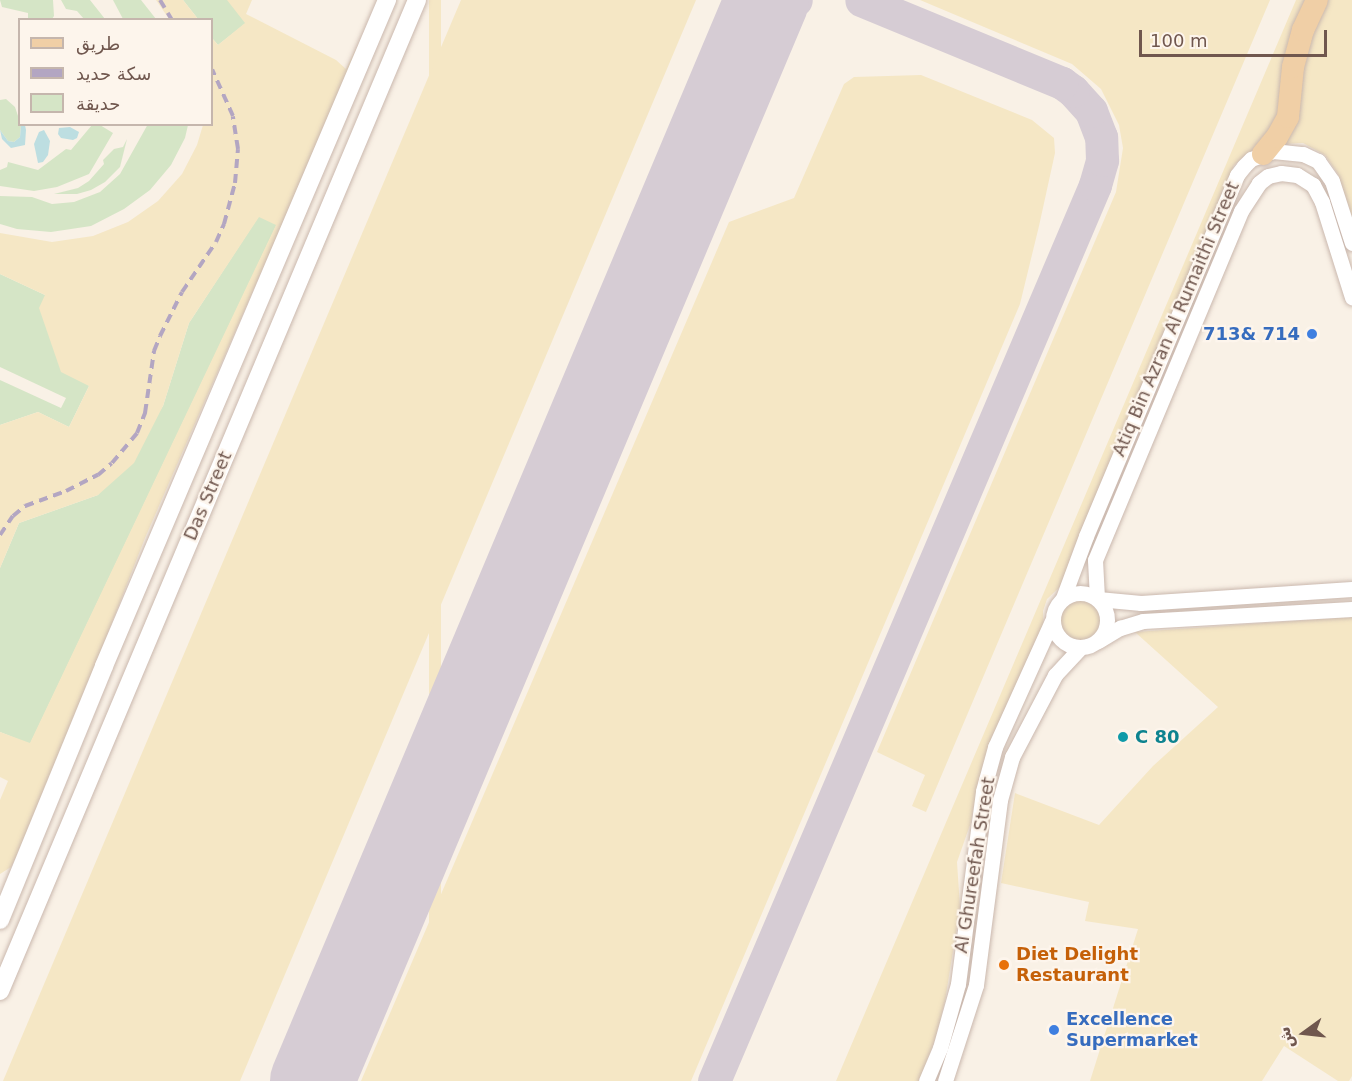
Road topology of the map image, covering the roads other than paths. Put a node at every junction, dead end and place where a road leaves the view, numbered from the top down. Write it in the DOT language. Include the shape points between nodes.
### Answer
graph roads {
  1 [pos="387,0"];
  2 [pos="417,0"];
  3 [pos="1317,0"];
  4 [pos="1263,154"];
  5 [pos="1352,243"];
  6 [pos="1352,297"];
  7 [pos="1352,589"];
  8 [pos="1063,598"];
  9 [pos="1097,599"];
  10 [pos="1352,609"];
  11 [pos="1052,621"];
  12 [pos="1098,640"];
  13 [pos="1081,647"];
  14 [pos="0,920"];
  15 [pos="0,991"];
  16 [pos="926,1081"];
  17 [pos="945,1081"];
  1 -- 14 [label="street, Das Street"];
  2 -- 15 [label="street, Das Street"];
  3 -- 4 [label="main road" via="1303,30 1293,67 1288,117"];
  4 -- 5 [label="street" via="1303,154 1318,161 1332,181"];
  4 -- 8 [label="street, Atiq Bin Azran Al Rumaithi Street" via="1251,159 1236,175"];
  6 -- 9 [label="street, Atiq Bin Azran Al Rumaithi Street" via="1313,185 1297,175 1268,176 1250,194 1241,211 1095,560"];
  7 -- 9 [label="street" via="1141,603"];
  8 -- 9 [label="street" via="1077,592"];
  8 -- 11 [label="street"];
  9 -- 12 [label="street" via="1104,606 1107,624"];
  10 -- 12 [label="street" via="1143,621"];
  11 -- 13 [label="street" via="1058,637"];
  11 -- 16 [label="street, Al Ghureefah Street" via="995,747 983,791 958,984"];
  12 -- 13 [label="street"];
  13 -- 17 [label="street, Al Ghureefah Street" via="1054,675 1012,757 1000,800 976,985"];
}
